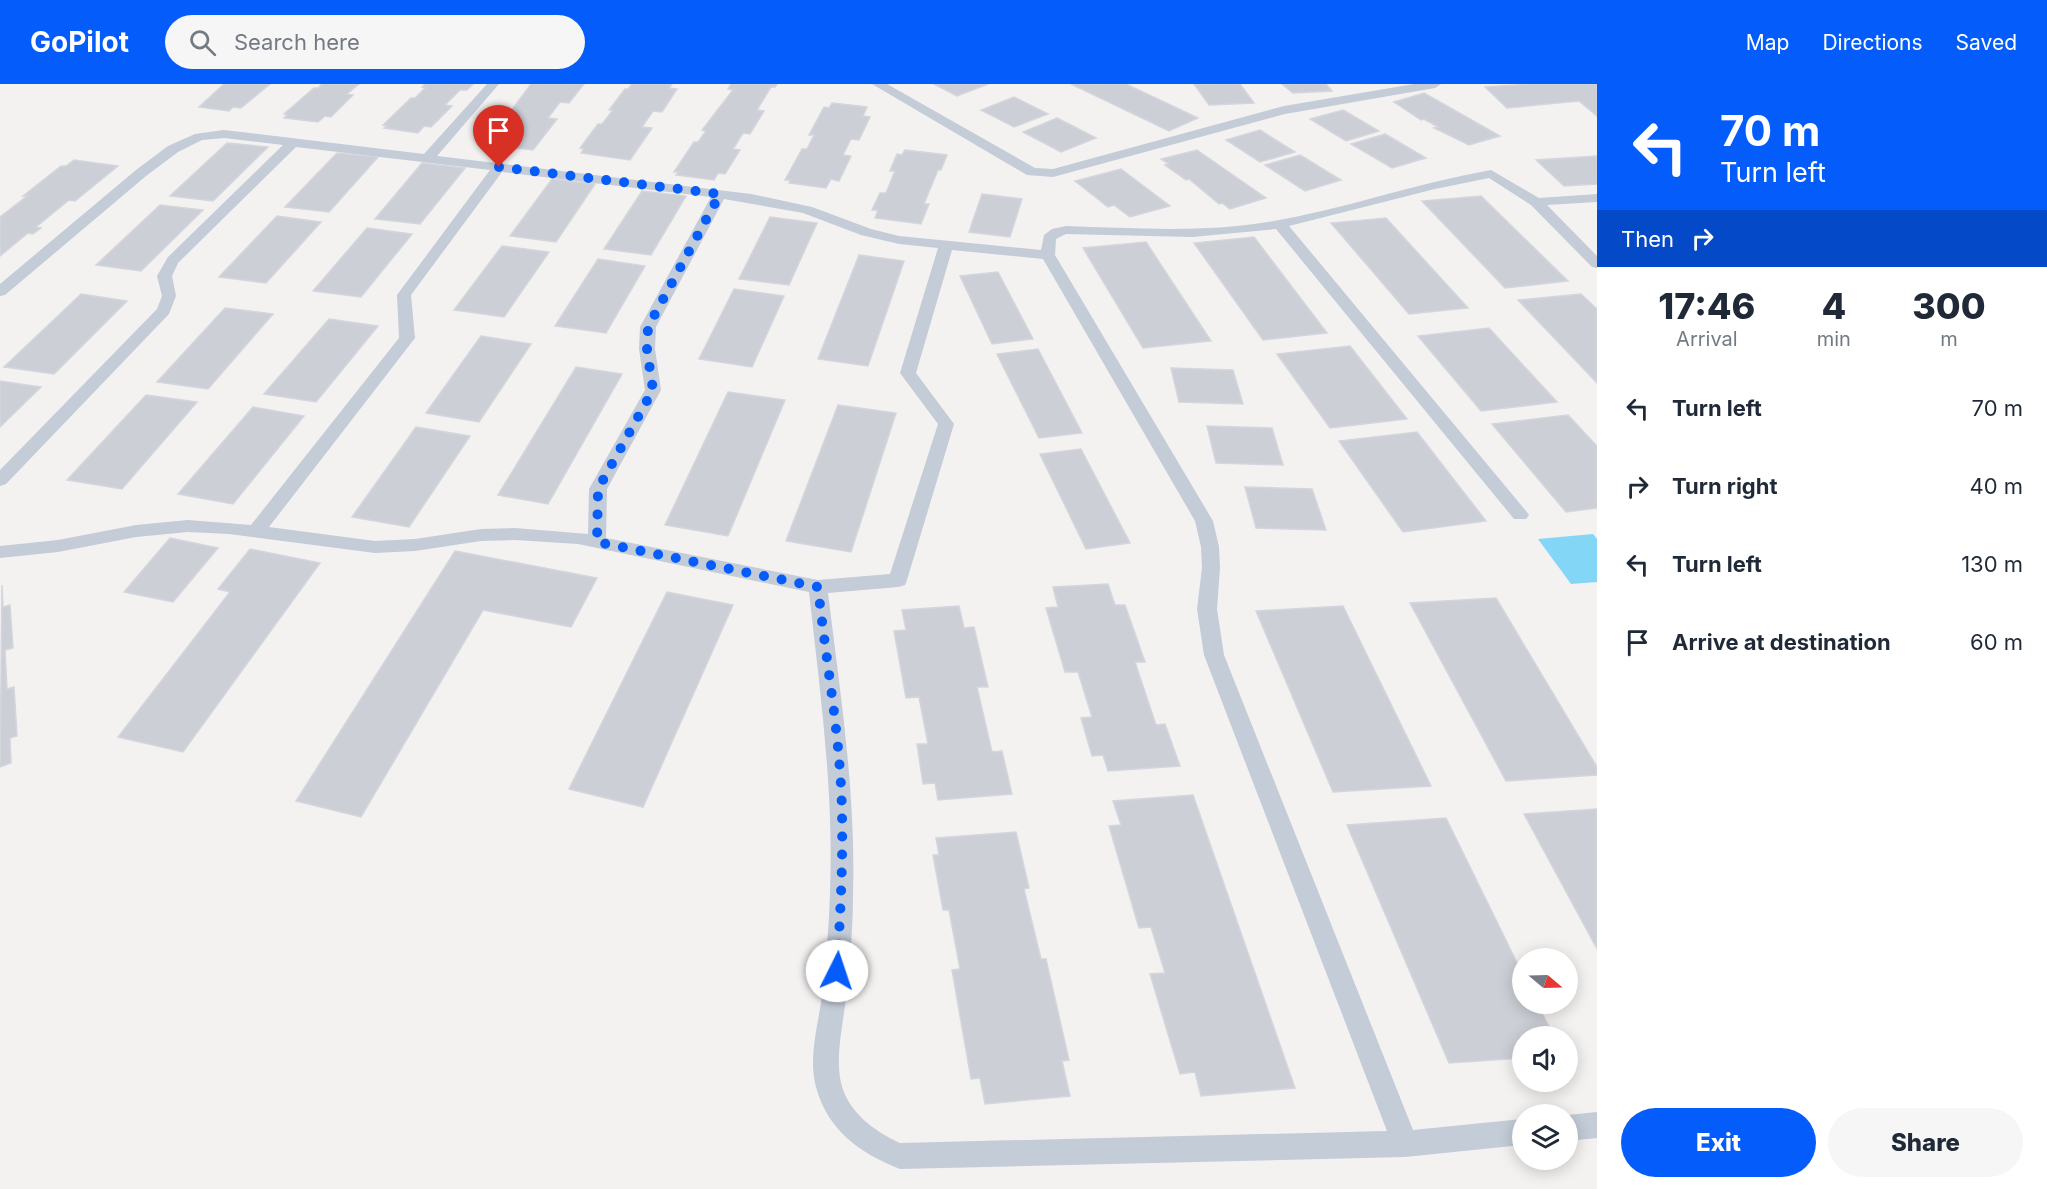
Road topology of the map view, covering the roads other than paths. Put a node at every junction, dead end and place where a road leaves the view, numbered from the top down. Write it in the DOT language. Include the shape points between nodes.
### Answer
graph roads {
  1 [pos="493,84"];
  2 [pos="878,84"];
  3 [pos="1435,84"];
  4 [pos="294,141"];
  5 [pos="428,158"];
  6 [pos="499,167"];
  7 [pos="720,194"];
  8 [pos="1597,198"];
  9 [pos="1536,202"];
  10 [pos="1279,223"];
  11 [pos="946,245"];
  12 [pos="1048,255"];
  13 [pos="1597,264"];
  14 [pos="0,292"];
  15 [pos="0,480"];
  16 [pos="1520,514"];
  17 [pos="255,532"];
  18 [pos="597,542"];
  19 [pos="0,552"];
  20 [pos="818,587"];
  21 [pos="1597,1125"];
  22 [pos="1578,1127"];
  23 [pos="1512,1133"];
  24 [pos="1405,1144"];
  1 -- 5 [label="lane"];
  2 -- 3 [label="lane" via="1032,172 1053,173 1284,110"];
  4 -- 5 [label="lane"];
  4 -- 14 [label="lane" via="224,134 199,137 180,145"];
  4 -- 15 [label="lane" via="173,260 163,278 169,296 164,310"];
  5 -- 6 [label="lane"];
  6 -- 7 [label="lane"];
  6 -- 17 [label="lane" via="404,295 401,309 408,323 407,338"];
  7 -- 11 [label="lane" via="807,210 880,236"];
  7 -- 18 [label="lane" via="648,327 653,390 598,489"];
  8 -- 9 [label="lane"];
  9 -- 10 [label="lane" via="1491,174"];
  9 -- 13 [label="lane"];
  10 -- 12 [label="lane" via="1176,234 1066,230 1049,238"];
  10 -- 16 [label="lane"];
  11 -- 12 [label="lane"];
  11 -- 20 [label="lane" via="908,373 946,424 898,580"];
  12 -- 24 [label="lane" via="1204,521 1210,547 1207,609 1214,655"];
  17 -- 18 [label="lane" via="375,547 503,534"];
  17 -- 19 [label="lane" via="162,527"];
  18 -- 20 [label="lane"];
  20 -- 24 [label="lane" via="842,813 837,971 826,1060 828,1084 836,1107 851,1127 865,1139 900,1156"];
  21 -- 22 [label="lane"];
  23 -- 24 [label="lane"];
}
